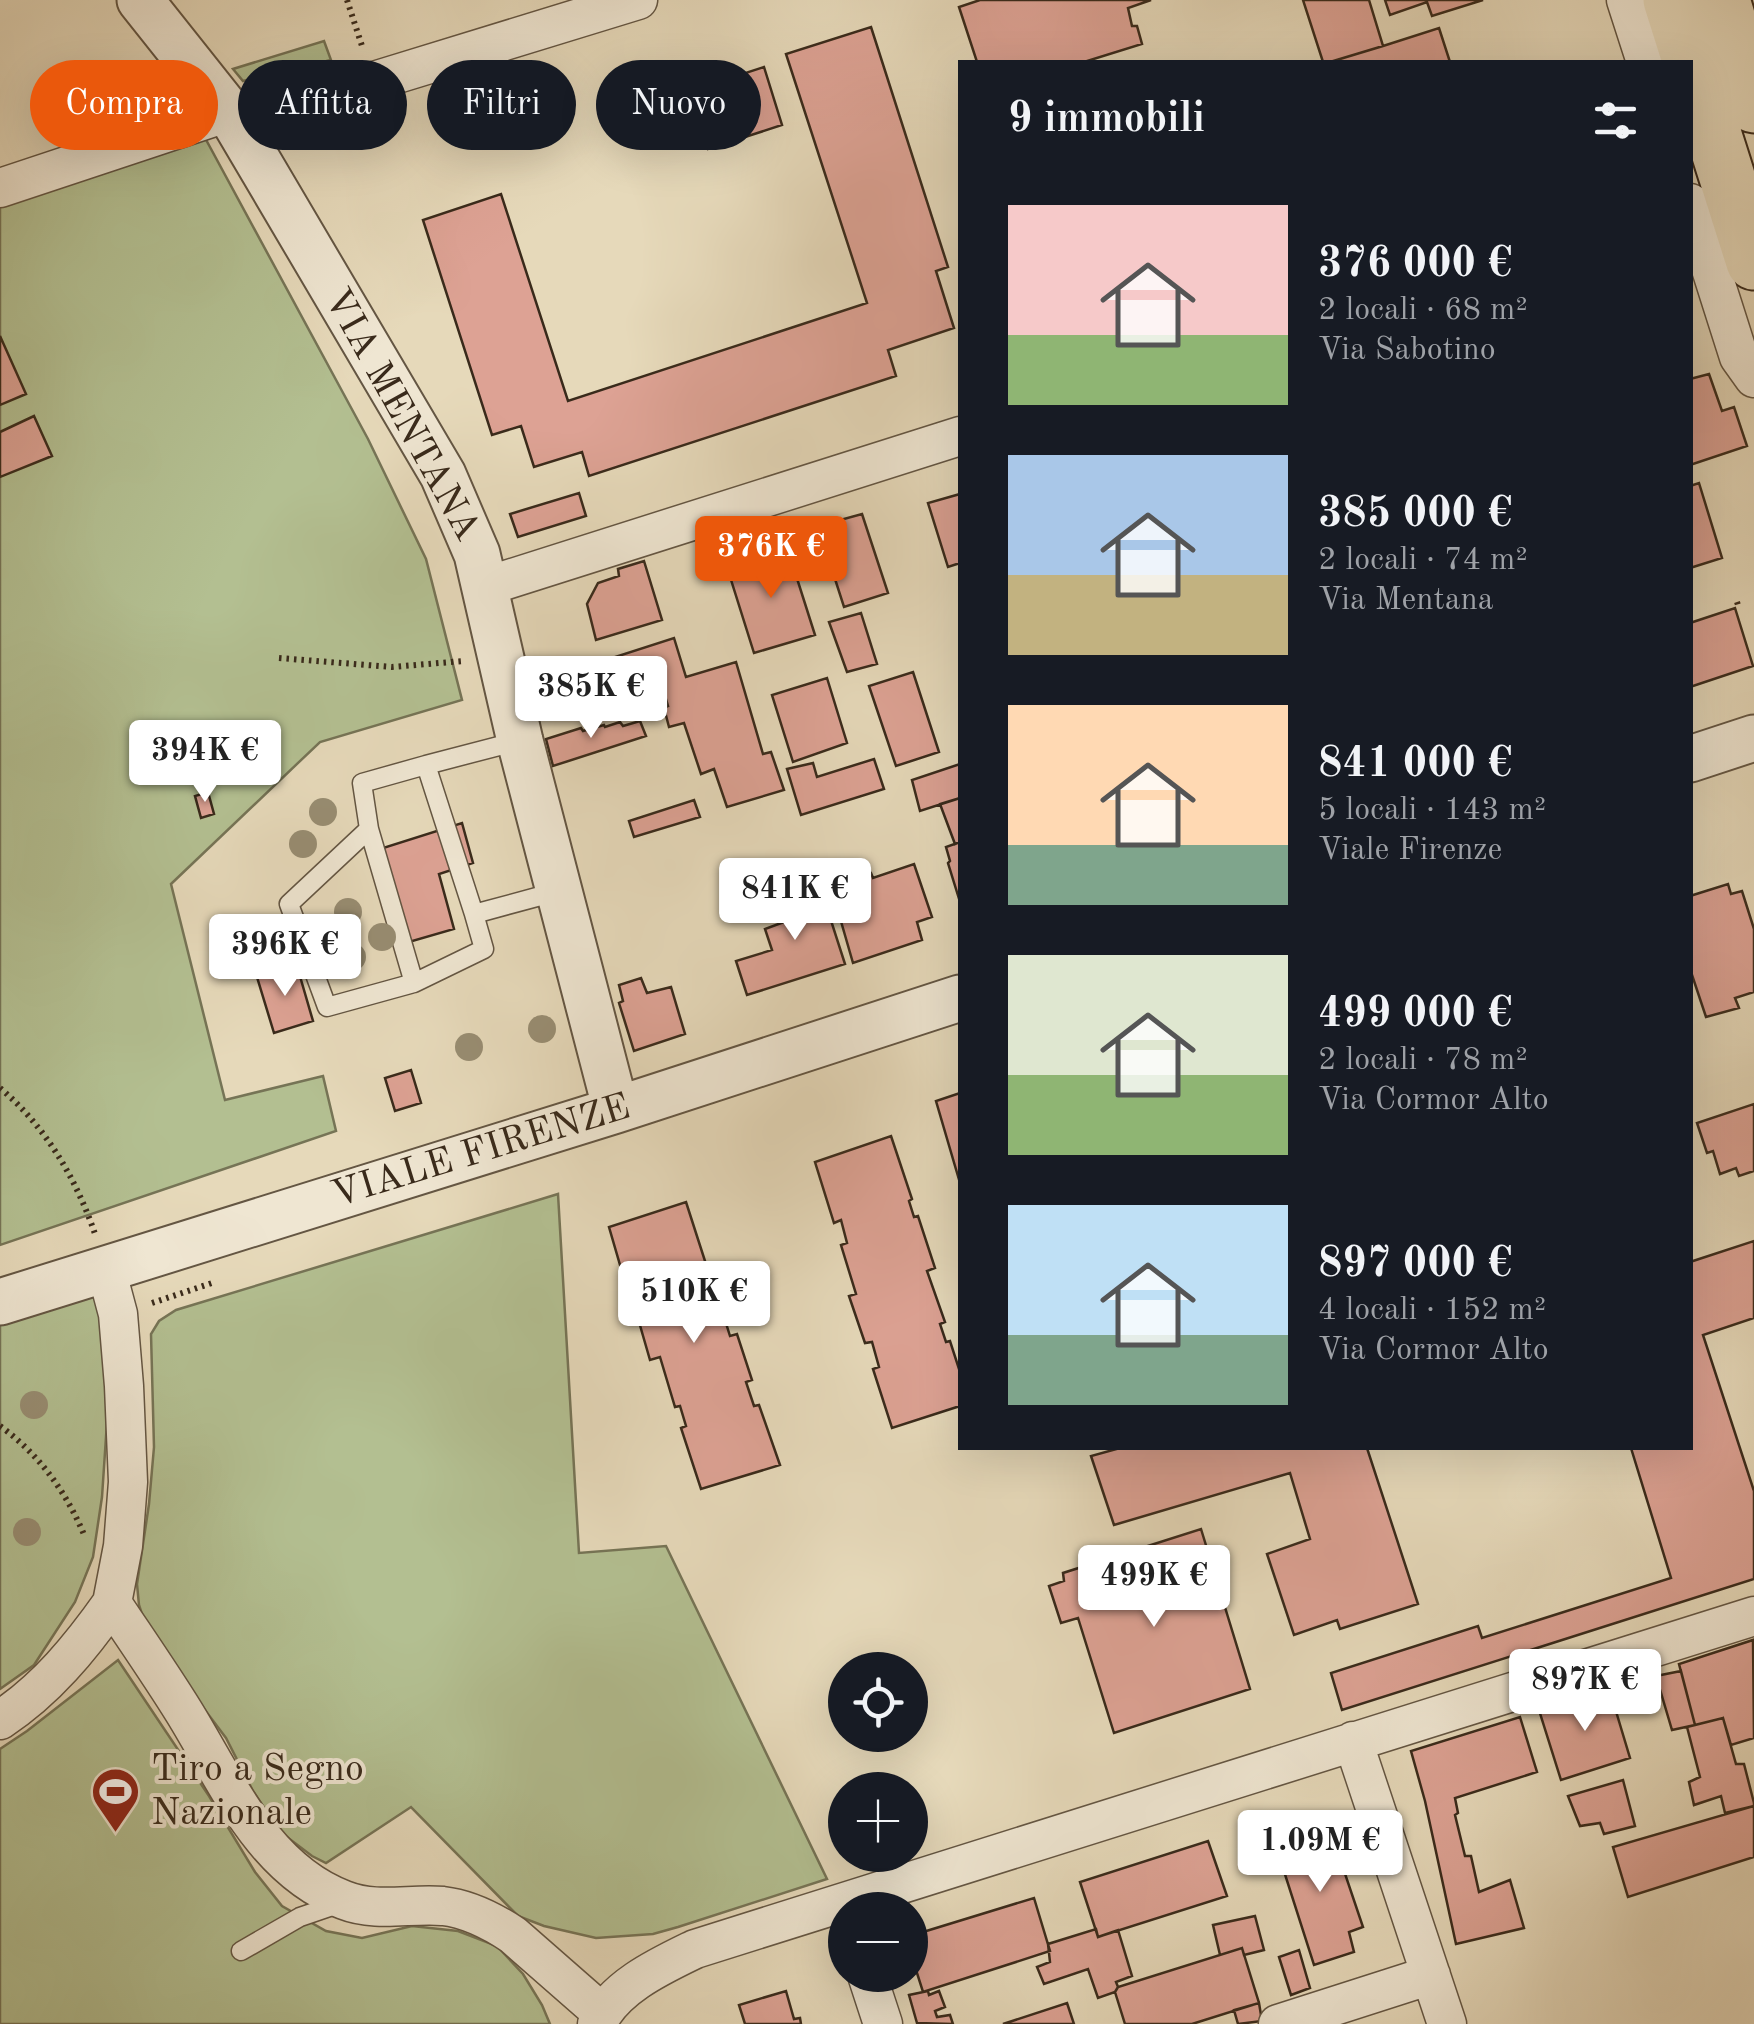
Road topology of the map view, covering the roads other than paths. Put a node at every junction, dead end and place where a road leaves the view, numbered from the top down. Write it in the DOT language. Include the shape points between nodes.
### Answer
graph roads {
  1 [pos="140,0"];
  2 [pos="638,0"];
  3 [pos="1626,0"];
  4 [pos="1672,0"];
  5 [pos="1722,0"];
  6 [pos="1645,60"];
  7 [pos="1691,60"];
  8 [pos="1693,67"];
  9 [pos="1754,105"];
  10 [pos="229,112"];
  11 [pos="0,188"];
  12 [pos="1693,213"];
  13 [pos="1754,262"];
  14 [pos="1754,378"];
  15 [pos="958,437"];
  16 [pos="484,586"];
  17 [pos="1754,738"];
  18 [pos="520,741"];
  19 [pos="1693,757"];
  20 [pos="426,765"];
  21 [pos="369,829"];
  22 [pos="560,891"];
  23 [pos="474,914"];
  24 [pos="414,983"];
  25 [pos="958,999"];
  26 [pos="616,1110"];
  27 [pos="106,1269"];
  28 [pos="0,1302"];
  29 [pos="112,1603"];
  30 [pos="1754,1616"];
  31 [pos="0,1720"];
  32 [pos="1353,1742"];
  33 [pos="888,1892"];
  34 [pos="346,1902"];
  35 [pos="828,1911"];
  36 [pos="241,1951"];
  37 [pos="1431,1975"];
  38 [pos="873,1992"];
  39 [pos="599,2019"];
  40 [pos="883,2024"];
  41 [pos="1278,2024"];
  42 [pos="1447,2024"];
  1 -- 10 [label="street, VIA MENTANA"];
  2 -- 10 [label="street" via="374,81"];
  3 -- 6 [label="street"];
  4 -- 7 [label="main road"];
  5 -- 9 [label="main road"];
  8 -- 13 [label="main road"];
  10 -- 11 [label="street"];
  10 -- 16 [label="street, VIA MENTANA" via="443,475"];
  12 -- 14 [label="street" via="1739,356"];
  15 -- 16 [label="street"];
  16 -- 18 [label="street, VIA MENTANA"];
  17 -- 19 [label="street"];
  18 -- 20 [label="lane"];
  18 -- 22 [label="street, VIA MENTANA"];
  20 -- 21 [label="lane" via="362,784"];
  20 -- 23 [label="lane"];
  21 -- 24 [label="lane"];
  21 -- 24 [label="lane" via="289,904 327,1007"];
  22 -- 23 [label="lane"];
  22 -- 26 [label="street, VIA MENTANA"];
  23 -- 24 [label="lane" via="484,949"];
  25 -- 26 [label="street, VIALE FIRENZE"];
  26 -- 27 [label="street, VIALE FIRENZE"];
  27 -- 28 [label="street, VIALE FIRENZE"];
  27 -- 29 [label="street" via="118,1314 128,1482"];
  29 -- 31 [label="street" via="69,1660"];
  29 -- 34 [label="street" via="247,1818 303,1877"];
  30 -- 32 [label="street"];
  32 -- 33 [label="street"];
  32 -- 37 [label="street"];
  34 -- 36 [label="lane" via="300,1917"];
  34 -- 39 [label="street" via="441,1906 480,1916 513,1935"];
  35 -- 39 [label="street" via="695,1949 626,1990"];
  37 -- 41 [label="street"];
  37 -- 42 [label="street"];
  38 -- 40 [label="street"];
}
